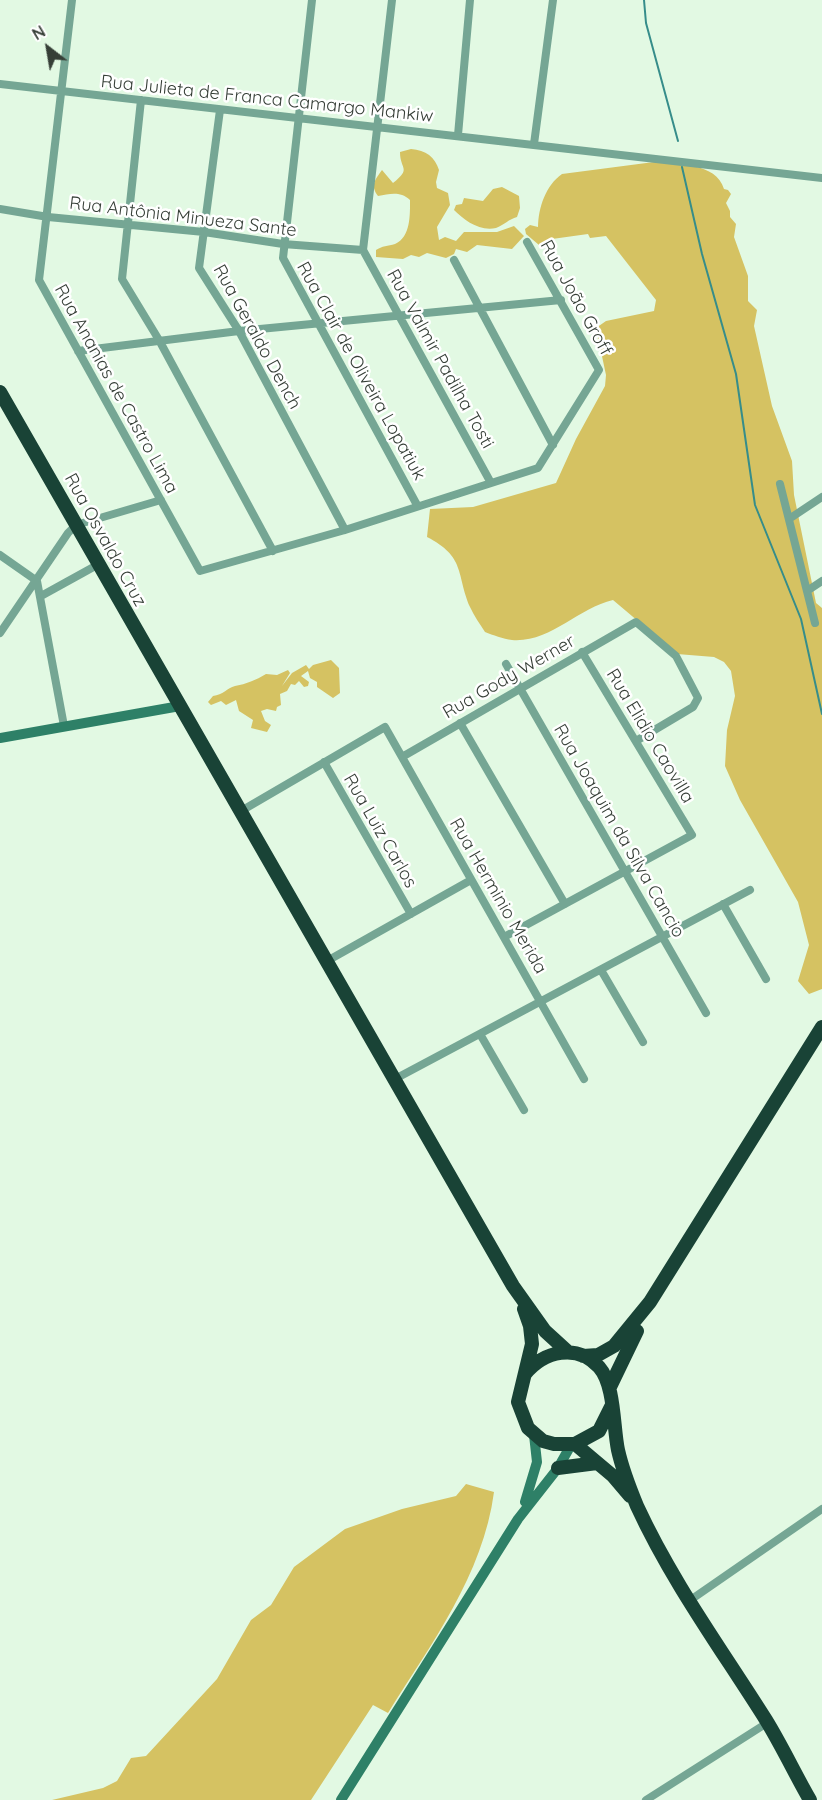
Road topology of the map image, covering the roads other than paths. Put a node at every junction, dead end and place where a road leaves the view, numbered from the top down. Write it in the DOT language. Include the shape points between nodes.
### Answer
graph roads {
  1 [pos="72,0"];
  2 [pos="312,0"];
  3 [pos="392,0"];
  4 [pos="471,0"];
  5 [pos="553,0"];
  6 [pos="0,84"];
  7 [pos="62,91"];
  8 [pos="141,100"];
  9 [pos="220,110"];
  10 [pos="299,119"];
  11 [pos="376,128"];
  12 [pos="458,135"];
  13 [pos="534,144"];
  14 [pos="822,178"];
  15 [pos="0,209"];
  16 [pos="48,217"];
  17 [pos="128,225"];
  18 [pos="204,232"];
  19 [pos="527,242"];
  20 [pos="283,244"];
  21 [pos="363,250"];
  22 [pos="454,260"];
  23 [pos="561,300"];
  24 [pos="479,308"];
  25 [pos="401,317"];
  26 [pos="320,325"];
  27 [pos="239,331"];
  28 [pos="159,340"];
  29 [pos="78,351"];
  30 [pos="0,392"];
  31 [pos="553,445"];
  32 [pos="491,483"];
  33 [pos="780,484"];
  34 [pos="822,497"];
  35 [pos="161,500"];
  36 [pos="417,505"];
  37 [pos="789,519"];
  38 [pos="76,525"];
  39 [pos="345,530"];
  40 [pos="273,551"];
  41 [pos="0,555"];
  42 [pos="99,564"];
  43 [pos="37,581"];
  44 [pos="822,581"];
  45 [pos="807,591"];
  46 [pos="41,596"];
  47 [pos="815,623"];
  48 [pos="0,633"];
  49 [pos="582,652"];
  50 [pos="506,664"];
  51 [pos="520,688"];
  52 [pos="180,706"];
  53 [pos="460,723"];
  54 [pos="64,726"];
  55 [pos="0,738"];
  56 [pos="636,741"];
  57 [pos="402,757"];
  58 [pos="324,762"];
  59 [pos="241,811"];
  60 [pos="625,872"];
  61 [pos="471,880"];
  62 [pos="750,890"];
  63 [pos="565,904"];
  64 [pos="723,904"];
  65 [pos="411,914"];
  66 [pos="504,937"];
  67 [pos="663,937"];
  68 [pos="327,961"];
  69 [pos="601,970"];
  70 [pos="766,979"];
  71 [pos="541,1003"];
  72 [pos="706,1013"];
  73 [pos="822,1027"];
  74 [pos="480,1034"];
  75 [pos="643,1042"];
  76 [pos="817,1045"];
  77 [pos="584,1079"];
  78 [pos="393,1080"];
  79 [pos="524,1110"];
  80 [pos="513,1286"];
  81 [pos="650,1302"];
  82 [pos="568,1352"];
  83 [pos="584,1356"];
  84 [pos="525,1374"];
  85 [pos="610,1387"];
  86 [pos="611,1407"];
  87 [pos="534,1435"];
  88 [pos="573,1445"];
  89 [pos="597,1463"];
  90 [pos="558,1468"];
  91 [pos="637,1505"];
  92 [pos="822,1509"];
  93 [pos="518,1519"];
  94 [pos="689,1601"];
  95 [pos="767,1723"];
  96 [pos="340,1800"];
  97 [pos="646,1800"];
  98 [pos="810,1800"];
  1 -- 7 [label="street, Rua Ananias de Castro Lima"];
  2 -- 10 [label="street, Rua Clair de Oliveira Lopatiuk"];
  3 -- 11 [label="street"];
  4 -- 12 [label="street"];
  5 -- 13 [label="street"];
  6 -- 7 [label="street, Rua Julieta de Franca Camargo Mankiw"];
  7 -- 8 [label="street, Rua Julieta de Franca Camargo Mankiw"];
  7 -- 16 [label="street, Rua Ananias de Castro Lima"];
  8 -- 9 [label="street, Rua Julieta de Franca Camargo Mankiw"];
  8 -- 17 [label="street"];
  9 -- 10 [label="street, Rua Julieta de Franca Camargo Mankiw"];
  9 -- 18 [label="street, Rua Geraldo Dench"];
  10 -- 11 [label="street, Rua Julieta de Franca Camargo Mankiw"];
  10 -- 20 [label="street, Rua Clair de Oliveira Lopatiuk"];
  11 -- 12 [label="street, Rua Julieta de Franca Camargo Mankiw"];
  11 -- 21 [label="street"];
  12 -- 13 [label="street, Rua Julieta de Franca Camargo Mankiw"];
  13 -- 14 [label="street, Rua Julieta de Franca Camargo Mankiw"];
  15 -- 16 [label="street, Rua Antônia Minueza Sante"];
  16 -- 17 [label="street, Rua Antônia Minueza Sante"];
  16 -- 29 [label="street, Rua Ananias de Castro Lima" via="39,280"];
  17 -- 18 [label="street, Rua Antônia Minueza Sante"];
  17 -- 28 [label="street" via="122,279"];
  18 -- 20 [label="street, Rua Antônia Minueza Sante"];
  18 -- 27 [label="street, Rua Geraldo Dench" via="199,268"];
  19 -- 23 [label="street, Rua João Groff"];
  20 -- 21 [label="street, Rua Antônia Minueza Sante"];
  20 -- 26 [label="street, Rua Clair de Oliveira Lopatiuk" via="283,258"];
  21 -- 25 [label="street, Rua Valmir Padilha Tosti"];
  22 -- 24 [label="street"];
  23 -- 24 [label="street"];
  23 -- 31 [label="street, Rua João Groff" via="599,370"];
  24 -- 25 [label="street"];
  24 -- 31 [label="street"];
  25 -- 26 [label="street"];
  25 -- 32 [label="street, Rua Valmir Padilha Tosti"];
  26 -- 27 [label="street"];
  26 -- 36 [label="street, Rua Clair de Oliveira Lopatiuk"];
  27 -- 28 [label="street"];
  27 -- 39 [label="street, Rua Geraldo Dench"];
  28 -- 29 [label="street"];
  28 -- 40 [label="street"];
  29 -- 35 [label="street, Rua Ananias de Castro Lima"];
  30 -- 38 [label="highway, Rua Osvaldo Cruz"];
  31 -- 32 [label="street" via="534,471"];
  32 -- 36 [label="street"];
  33 -- 37 [label="street"];
  34 -- 37 [label="street"];
  35 -- 38 [label="street"];
  35 -- 40 [label="street, Rua Ananias de Castro Lima" via="200,571"];
  36 -- 39 [label="street"];
  37 -- 45 [label="street"];
  38 -- 42 [label="highway, Rua Osvaldo Cruz"];
  38 -- 43 [label="street"];
  39 -- 40 [label="street"];
  41 -- 43 [label="street"];
  42 -- 46 [label="street"];
  42 -- 52 [label="highway, Rua Osvaldo Cruz"];
  43 -- 46 [label="street"];
  43 -- 48 [label="street"];
  44 -- 45 [label="street"];
  45 -- 47 [label="street"];
  46 -- 54 [label="street"];
  49 -- 51 [label="street, Rua Gody Werner"];
  49 -- 56 [label="street, Rua Elidio Caovilla"];
  49 -- 56 [label="street, Rua Gody Werner" via="632,622 639,623 676,656 698,698 693,707"];
  50 -- 51 [label="street, Rua Joaquim da Silva Cancio"];
  51 -- 53 [label="street, Rua Gody Werner"];
  51 -- 60 [label="street, Rua Joaquim da Silva Cancio"];
  52 -- 54 [label="main road"];
  52 -- 59 [label="highway, Rua Osvaldo Cruz"];
  53 -- 57 [label="street, Rua Gody Werner"];
  53 -- 63 [label="street"];
  54 -- 55 [label="main road"];
  56 -- 60 [label="street, Rua Elidio Caovilla" via="692,835"];
  57 -- 58 [label="street, Rua Herminio Merida" via="385,727"];
  57 -- 61 [label="street, Rua Herminio Merida"];
  58 -- 59 [label="street"];
  58 -- 65 [label="street, Rua Luiz Carlos"];
  59 -- 68 [label="highway, Rua Osvaldo Cruz"];
  60 -- 63 [label="street"];
  60 -- 67 [label="street, Rua Joaquim da Silva Cancio"];
  61 -- 65 [label="street"];
  61 -- 66 [label="street, Rua Herminio Merida"];
  62 -- 64 [label="street"];
  63 -- 66 [label="street"];
  64 -- 67 [label="street"];
  64 -- 70 [label="street"];
  65 -- 68 [label="street"];
  66 -- 71 [label="street, Rua Herminio Merida"];
  67 -- 69 [label="street"];
  67 -- 72 [label="street, Rua Joaquim da Silva Cancio"];
  68 -- 78 [label="highway, Rua Osvaldo Cruz"];
  69 -- 71 [label="street"];
  69 -- 75 [label="street"];
  71 -- 74 [label="street"];
  71 -- 77 [label="street, Rua Herminio Merida"];
  73 -- 76 [label="highway"];
  74 -- 78 [label="street"];
  74 -- 79 [label="street"];
  76 -- 81 [label="highway"];
  78 -- 80 [label="highway, Rua Osvaldo Cruz"];
  80 -- 82 [label="highway" via="545,1331"];
  80 -- 84 [label="highway" via="531,1334 531,1356"];
  81 -- 83 [label="highway" via="614,1346"];
  81 -- 85 [label="highway"];
  82 -- 83 [label="highway"];
  82 -- 84 [label="highway" via="543,1357"];
  83 -- 85 [label="highway" via="597,1365"];
  84 -- 87 [label="highway" via="518,1392 519,1411"];
  85 -- 86 [label="highway"];
  86 -- 88 [label="highway" via="599,1431"];
  86 -- 91 [label="highway" via="618,1451"];
  87 -- 88 [label="highway" via="554,1444"];
  87 -- 93 [label="main road" via="536,1473"];
  88 -- 89 [label="highway"];
  88 -- 90 [label="main road"];
  89 -- 90 [label="highway"];
  89 -- 91 [label="highway"];
  90 -- 93 [label="main road"];
  91 -- 94 [label="highway"];
  92 -- 94 [label="street"];
  93 -- 96 [label="main road"];
  94 -- 95 [label="highway"];
  95 -- 97 [label="street"];
  95 -- 98 [label="highway"];
}
